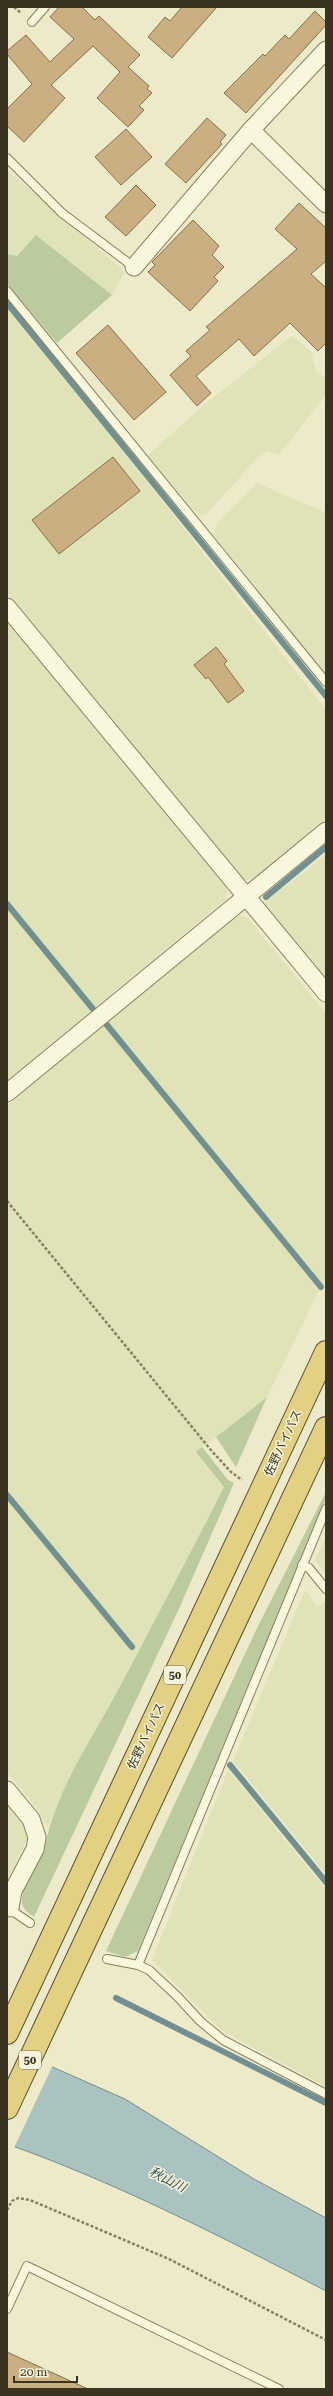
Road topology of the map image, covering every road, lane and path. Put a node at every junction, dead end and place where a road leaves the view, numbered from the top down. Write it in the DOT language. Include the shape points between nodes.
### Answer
graph roads {
  1 [pos="45,7"];
  2 [pos="32,22"];
  3 [pos="326,50"];
  4 [pos="251,130"];
  5 [pos="7,158"];
  6 [pos="326,204"];
  7 [pos="134,267"];
  8 [pos="7,291"];
  9 [pos="7,607"];
  10 [pos="326,682"];
  11 [pos="326,831"];
  12 [pos="245,896"];
  13 [pos="326,993"];
  14 [pos="7,1093"];
  15 [pos="7,1201"];
  16 [pos="326,1352"];
  17 [pos="326,1428"];
  18 [pos="261,1490"];
  19 [pos="326,1509"];
  20 [pos="302,1565"];
  21 [pos="326,1589"];
  22 [pos="7,1790"];
  23 [pos="8,1908"];
  24 [pos="30,1923"];
  25 [pos="107,1959"];
  26 [pos="138,1965"];
  27 [pos="7,2033"];
  28 [pos="326,2094"];
  29 [pos="7,2108"];
  30 [pos="7,2210"];
  31 [pos="7,2309"];
  32 [pos="326,2340"];
  33 [pos="279,2389"];
  1 -- 2 [label="lane"];
  3 -- 4 [label="street"];
  4 -- 6 [label="street"];
  4 -- 7 [label="street"];
  5 -- 7 [label="lane" via="62,212"];
  8 -- 10 [label="lane"];
  9 -- 12 [label="street"];
  11 -- 12 [label="street"];
  12 -- 13 [label="street"];
  12 -- 14 [label="street"];
  15 -- 18 [label="path" via="210,1449 231,1472"];
  16 -- 18 [label="highway, 佐野バイパス / 50"];
  17 -- 29 [label="highway, 50"];
  18 -- 27 [label="highway, 佐野バイパス / 50"];
  19 -- 20 [label="lane"];
  20 -- 21 [label="lane" via="309,1568"];
  20 -- 26 [label="lane"];
  22 -- 23 [label="street" via="31,1819 37,1838"];
  23 -- 24 [label="lane"];
  25 -- 26 [label="lane"];
  26 -- 28 [label="lane" via="149,1970 163,1982 200,2021 223,2040"];
  30 -- 32 [label="path" via="12,2200 30,2200 169,2259"];
  31 -- 33 [label="lane" via="27,2266"];
}
